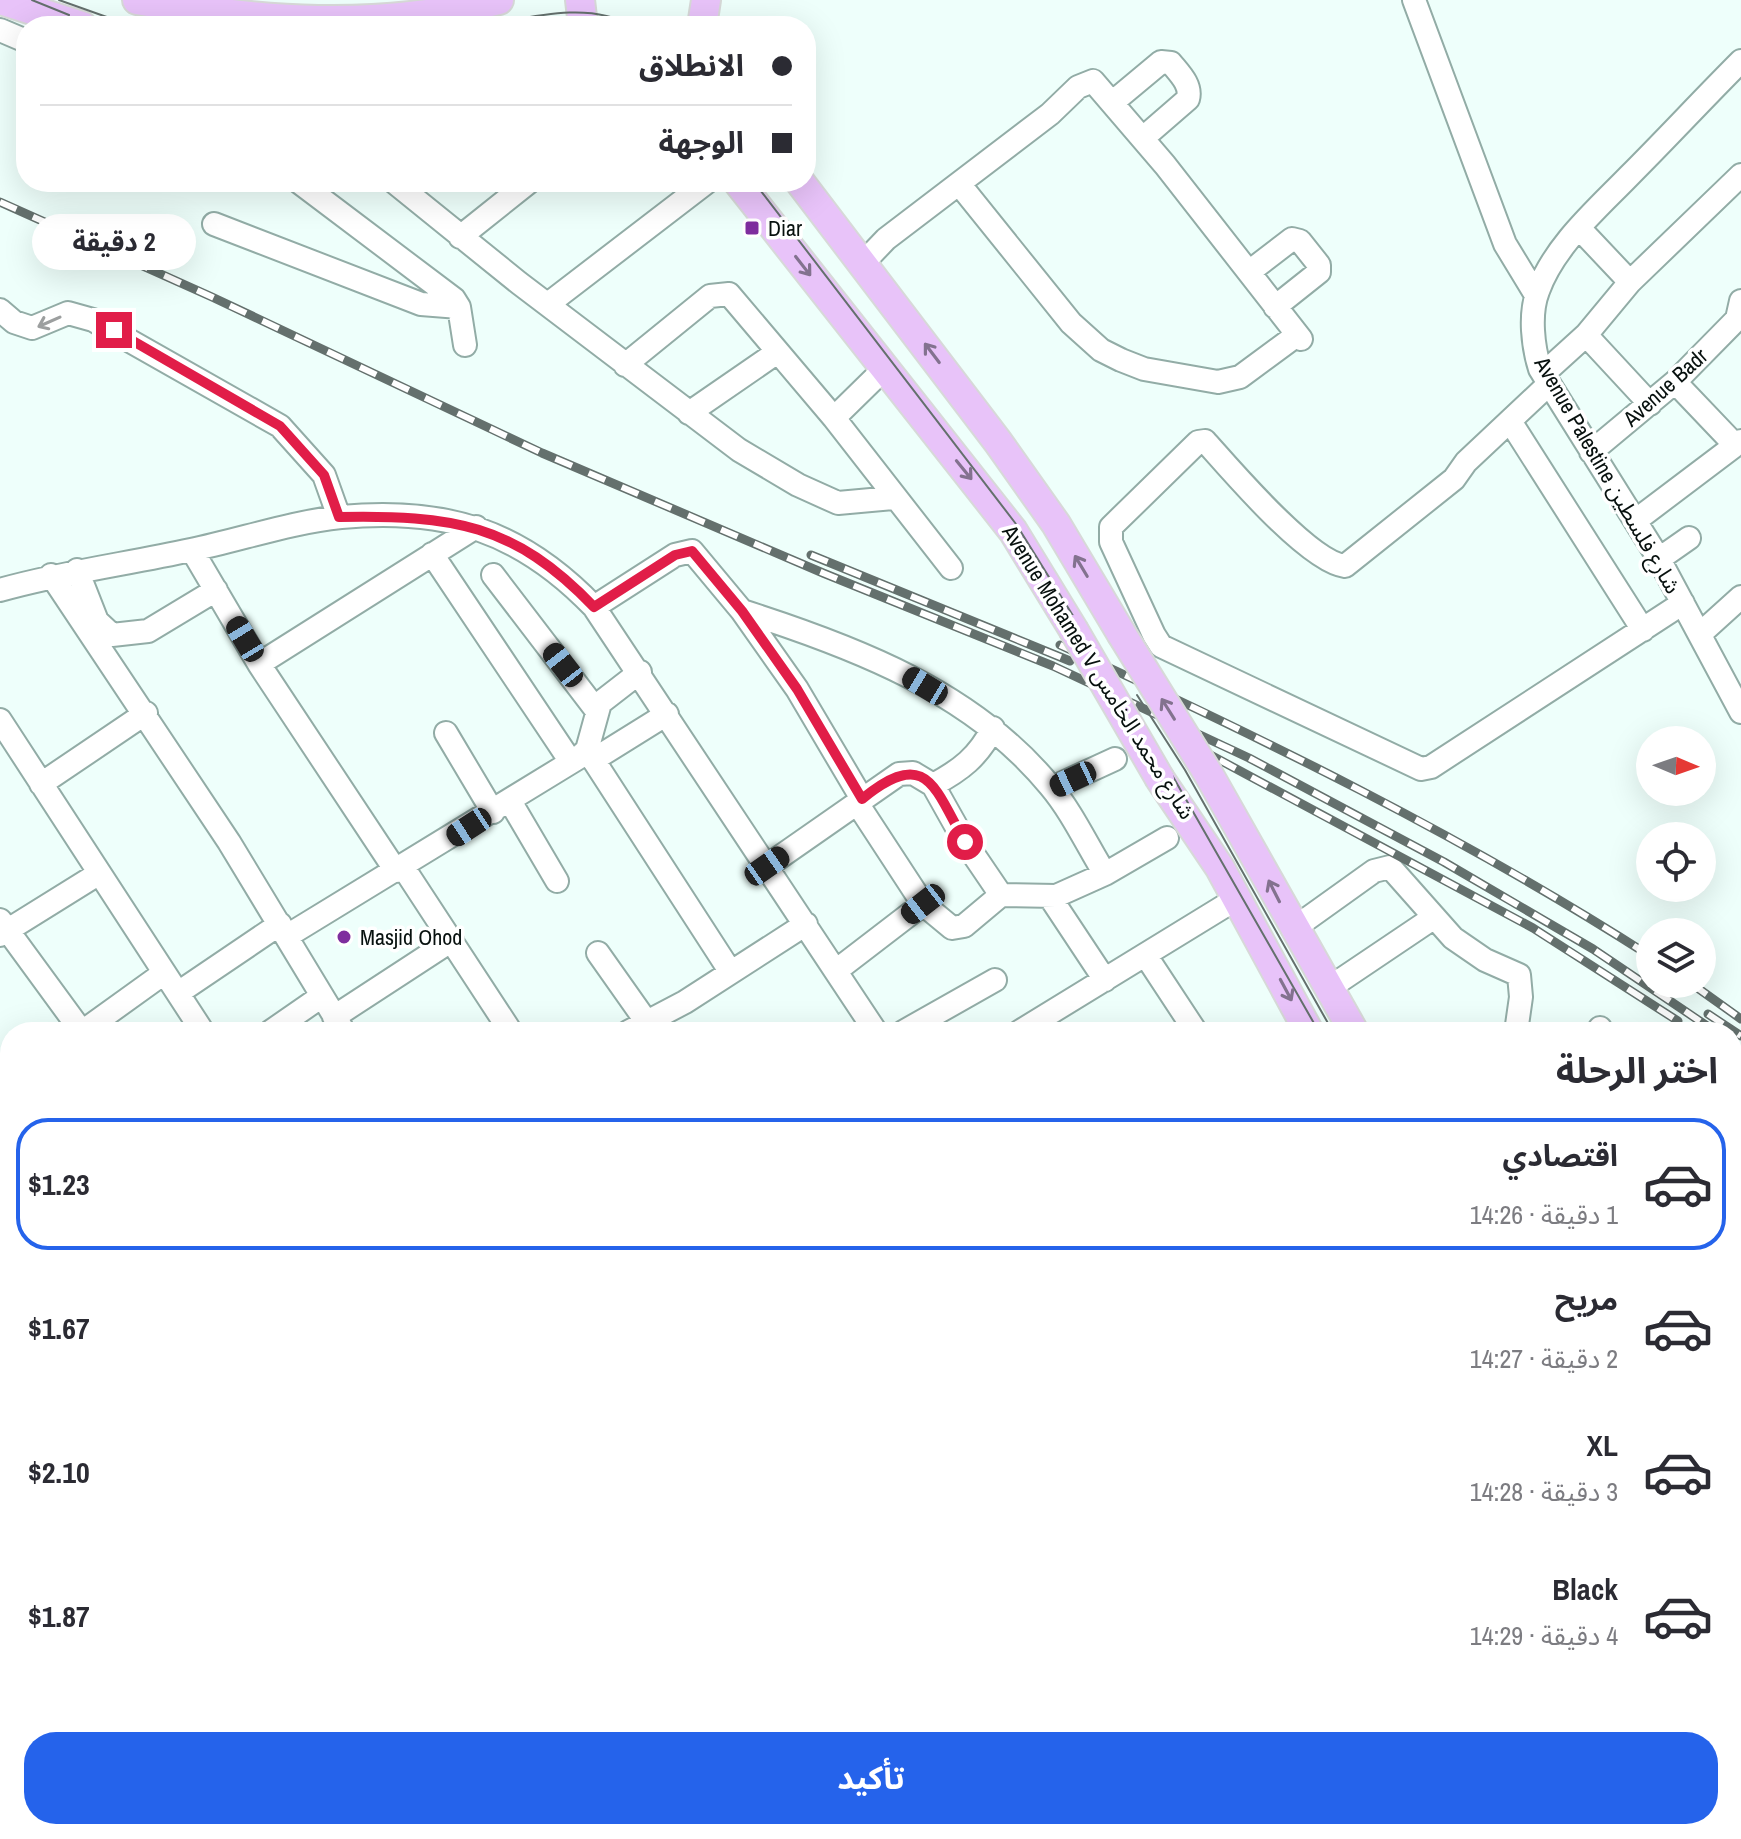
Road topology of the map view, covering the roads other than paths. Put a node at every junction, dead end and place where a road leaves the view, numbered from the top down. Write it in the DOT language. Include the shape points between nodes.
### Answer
graph roads {
  1 [pos="1,0"];
  2 [pos="137,0"];
  3 [pos="1414,0"];
  4 [pos="486,2"];
  5 [pos="51,16"];
  6 [pos="251,16"];
  7 [pos="406,16"];
  8 [pos="1741,61"];
  9 [pos="1113,102"];
  10 [pos="1143,138"];
  11 [pos="1741,175"];
  12 [pos="960,185"];
  13 [pos="312,192"];
  14 [pos="406,192"];
  15 [pos="516,192"];
  16 [pos="694,192"];
  17 [pos="746,192"];
  18 [pos="808,192"];
  19 [pos="214,224"];
  20 [pos="1579,228"];
  21 [pos="460,237"];
  22 [pos="863,263"];
  23 [pos="1249,272"];
  24 [pos="1630,282"];
  25 [pos="1536,295"];
  26 [pos="548,304"];
  27 [pos="459,307"];
  28 [pos="1275,307"];
  29 [pos="0,310"];
  30 [pos="1740,313"];
  31 [pos="1586,335"];
  32 [pos="465,345"];
  33 [pos="776,353"];
  34 [pos="625,365"];
  35 [pos="883,370"];
  36 [pos="1546,379"];
  37 [pos="1675,382"];
  38 [pos="1650,404"];
  39 [pos="689,413"];
  40 [pos="834,418"];
  41 [pos="1510,421"];
  42 [pos="1738,443"];
  43 [pos="1591,452"];
  44 [pos="893,498"];
  45 [pos="339,517"];
  46 [pos="1635,521"];
  47 [pos="476,527"];
  48 [pos="1689,538"];
  49 [pos="192,550"];
  50 [pos="432,554"];
  51 [pos="1659,559"];
  52 [pos="951,568"];
  53 [pos="77,570"];
  54 [pos="51,575"];
  55 [pos="493,575"];
  56 [pos="0,590"];
  57 [pos="216,590"];
  58 [pos="1741,597"];
  59 [pos="1683,603"];
  60 [pos="594,607"];
  61 [pos="742,611"];
  62 [pos="1643,630"];
  63 [pos="1700,634"];
  64 [pos="259,664"];
  65 [pos="640,672"];
  66 [pos="1738,697"];
  67 [pos="597,711"];
  68 [pos="146,713"];
  69 [pos="667,714"];
  70 [pos="0,720"];
  71 [pos="993,728"];
  72 [pos="446,733"];
  73 [pos="584,757"];
  74 [pos="1115,759"];
  75 [pos="41,784"];
  76 [pos="933,785"];
  77 [pos="1052,788"];
  78 [pos="860,801"];
  79 [pos="502,806"];
  80 [pos="1167,838"];
  81 [pos="767,866"];
  82 [pos="400,869"];
  83 [pos="98,874"];
  84 [pos="1105,874"];
  85 [pos="557,881"];
  86 [pos="1001,895"];
  87 [pos="1050,897"];
  88 [pos="1236,899"];
  89 [pos="923,904"];
  90 [pos="1433,918"];
  91 [pos="806,924"];
  92 [pos="3,929"];
  93 [pos="1293,929"];
  94 [pos="283,930"];
  95 [pos="452,940"];
  96 [pos="598,953"];
  97 [pos="1146,956"];
  98 [pos="837,970"];
  99 [pos="730,971"];
  100 [pos="164,973"];
  101 [pos="995,980"];
  102 [pos="1105,980"];
  103 [pos="1329,988"];
  104 [pos="178,993"];
  105 [pos="322,996"];
  106 [pos="74,1022"];
  107 [pos="96,1022"];
  108 [pos="197,1022"];
  109 [pos="284,1022"];
  110 [pos="338,1022"];
  111 [pos="342,1022"];
  112 [pos="505,1022"];
  113 [pos="635,1022"];
  114 [pos="645,1022"];
  115 [pos="870,1022"];
  116 [pos="921,1022"];
  117 [pos="1036,1022"];
  118 [pos="1189,1022"];
  119 [pos="1304,1022"];
  120 [pos="1353,1022"];
  121 [pos="1517,1022"];
  1 -- 5 [label="main road"];
  2 -- 6 [label="main road"];
  3 -- 25 [label="street" via="1505,244"];
  4 -- 7 [label="main road"];
  8 -- 20 [label="street, Avenue Palestine شارع فلسطين"];
  9 -- 10 [label="street"];
  9 -- 10 [label="street" via="1161,62 1171,63 1190,89 1189,97"];
  9 -- 12 [label="street" via="1095,82 1084,83"];
  10 -- 23 [label="street"];
  11 -- 24 [label="street"];
  12 -- 22 [label="street" via="886,239"];
  12 -- 28 [label="street" via="1071,323 1101,350 1144,369 1218,382 1240,377 1299,337"];
  13 -- 27 [label="street"];
  14 -- 21 [label="street"];
  15 -- 21 [label="street"];
  16 -- 26 [label="street"];
  17 -- 35 [label="main road, Avenue Mohamed V شارع محمد الخامس, one-way"];
  18 -- 22 [label="main road, Avenue Mohamed V شارع محمد الخامس"];
  19 -- 27 [label="street" via="421,304"];
  20 -- 24 [label="street"];
  20 -- 25 [label="street, Avenue Palestine شارع فلسطين"];
  21 -- 26 [label="street"];
  93 -- 22 [label="main road, Avenue Mohamed V شارع محمد الخامس, one-way, bridge" via="1209,775 1048,512"];
  23 -- 28 [label="street"];
  23 -- 28 [label="street" via="1295,238 1308,249 1319,272"];
  24 -- 31 [label="street"];
  25 -- 36 [label="street, Avenue Palestine شارع فلسطين" via="1534,350"];
  26 -- 34 [label="street"];
  27 -- 32 [label="street"];
  45 -- 29 [label="street, one-way" via="324,475 280,426 93,320 68,313 32,328"];
  30 -- 37 [label="street, Avenue Badr"];
  31 -- 36 [label="street"];
  31 -- 38 [label="street"];
  33 -- 34 [label="street" via="734,297 720,292"];
  33 -- 39 [label="street"];
  33 -- 40 [label="street"];
  34 -- 39 [label="street"];
  35 -- 40 [label="street"];
  35 -- 88 [label="main road, Avenue Mohamed V شارع محمد الخامس, one-way, bridge" via="1013,531"];
  36 -- 41 [label="street"];
  36 -- 43 [label="street, Avenue Palestine شارع فلسطين"];
  37 -- 38 [label="street, Avenue Badr"];
  37 -- 42 [label="street"];
  38 -- 43 [label="street, Avenue Badr"];
  39 -- 44 [label="street" via="739,450 824,499 847,504"];
  40 -- 44 [label="street"];
  41 -- 62 [label="street"];
  41 -- 62 [label="street" via="1454,479 1345,566 1299,540 1201,440 1116,519 1111,542 1161,646 1421,769 1506,721"];
  42 -- 46 [label="street"];
  43 -- 46 [label="street, Avenue Palestine شارع فلسطين"];
  44 -- 52 [label="street"];
  45 -- 47 [label="street" via="408,516"];
  45 -- 49 [label="street"];
  46 -- 51 [label="street, Avenue Palestine شارع فلسطين"];
  47 -- 50 [label="street"];
  47 -- 60 [label="street" via="542,559"];
  48 -- 51 [label="street"];
  49 -- 53 [label="street"];
  49 -- 57 [label="street"];
  50 -- 64 [label="street"];
  50 -- 73 [label="street"];
  51 -- 59 [label="street, Avenue Palestine شارع فلسطين"];
  53 -- 54 [label="street"];
  53 -- 57 [label="street" via="97,621 112,635 148,631"];
  54 -- 56 [label="street"];
  54 -- 68 [label="street"];
  55 -- 67 [label="street"];
  57 -- 64 [label="street"];
  58 -- 63 [label="street"];
  59 -- 62 [label="street"];
  59 -- 63 [label="street, Avenue Palestine شارع فلسطين"];
  60 -- 61 [label="street" via="688,550"];
  60 -- 65 [label="street"];
  61 -- 71 [label="street" via="904,673"];
  61 -- 78 [label="street" via="797,689"];
  63 -- 66 [label="street, Avenue Palestine شارع فلسطين"];
  64 -- 82 [label="street"];
  65 -- 67 [label="street"];
  65 -- 69 [label="street"];
  67 -- 73 [label="street"];
  68 -- 75 [label="street"];
  68 -- 94 [label="street"];
  69 -- 73 [label="street"];
  69 -- 81 [label="street"];
  70 -- 75 [label="street"];
  71 -- 76 [label="street" via="973,761"];
  71 -- 77 [label="street"];
  72 -- 79 [label="street"];
  73 -- 79 [label="street"];
  73 -- 99 [label="street"];
  74 -- 77 [label="street"];
  75 -- 83 [label="street"];
  76 -- 78 [label="street" via="907,772"];
  76 -- 86 [label="street"];
  77 -- 84 [label="street"];
  78 -- 81 [label="street"];
  78 -- 89 [label="street"];
  79 -- 82 [label="street"];
  79 -- 85 [label="street"];
  80 -- 84 [label="street"];
  81 -- 91 [label="street"];
  82 -- 94 [label="street"];
  82 -- 95 [label="street"];
  83 -- 92 [label="street"];
  83 -- 100 [label="street"];
  84 -- 87 [label="street"];
  86 -- 87 [label="street"];
  86 -- 89 [label="street" via="957,928"];
  87 -- 102 [label="street"];
  88 -- 97 [label="street"];
  88 -- 119 [label="main road, Avenue Mohamed V شارع محمد الخامس, one-way"];
  89 -- 98 [label="street"];
  90 -- 93 [label="street" via="1384,866"];
  90 -- 103 [label="street"];
  90 -- 121 [label="street" via="1465,948 1519,975"];
  91 -- 98 [label="street"];
  91 -- 99 [label="street"];
  92 -- 106 [label="street"];
  93 -- 103 [label="main road, Avenue Mohamed V شارع محمد الخامس"];
  94 -- 104 [label="street"];
  94 -- 105 [label="street"];
  95 -- 111 [label="street"];
  95 -- 112 [label="street"];
  96 -- 113 [label="street"];
  97 -- 102 [label="street"];
  97 -- 118 [label="street"];
  98 -- 115 [label="street"];
  99 -- 114 [label="street"];
  100 -- 104 [label="street"];
  100 -- 107 [label="street"];
  101 -- 116 [label="street"];
  102 -- 117 [label="street"];
  103 -- 120 [label="main road, Avenue Mohamed V شارع محمد الخامس"];
  104 -- 108 [label="street"];
  105 -- 109 [label="street"];
  105 -- 110 [label="street"];
}
